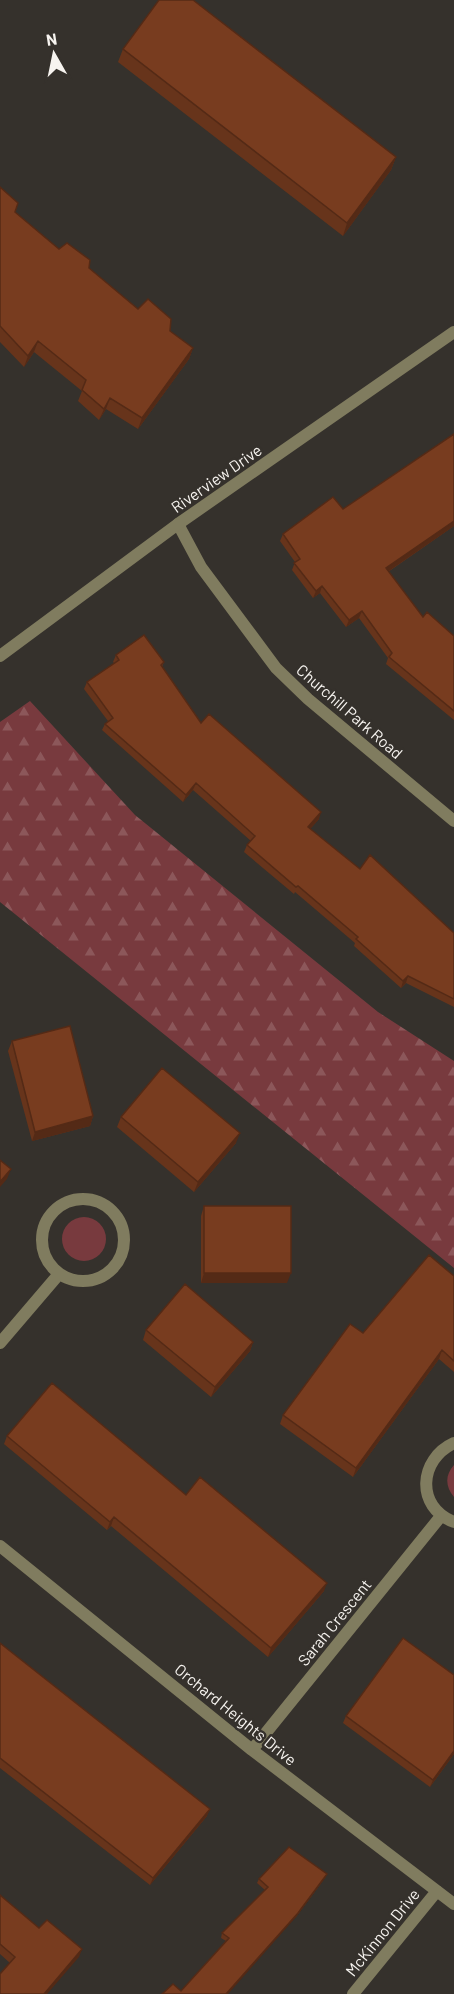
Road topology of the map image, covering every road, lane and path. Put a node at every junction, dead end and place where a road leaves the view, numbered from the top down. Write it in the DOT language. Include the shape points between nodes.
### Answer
graph roads {
  1 [pos="454,332"];
  2 [pos="178,524"];
  3 [pos="0,656"];
  4 [pos="454,821"];
  5 [pos="59,1274"];
  6 [pos="0,1343"];
  7 [pos="454,1443"];
  8 [pos="441,1516"];
  9 [pos="454,1522"];
  10 [pos="0,1546"];
  11 [pos="252,1750"];
  12 [pos="437,1891"];
  13 [pos="454,1904"];
  14 [pos="353,1994"];
  1 -- 2 [label="street, Riverview Drive"];
  2 -- 3 [label="street, Riverview Drive"];
  2 -- 4 [label="street, Churchill Park Road" via="201,567 276,668"];
  5 -- 5 [label="street" via="77,1280 97,1279 117,1262 123,1250 123,1236 113,1212 102,1204 75,1200 52,1213 43,1231 43,1251"];
  5 -- 6 [label="street"];
  7 -- 8 [label="street" via="436,1454 426,1474 428,1497"];
  8 -- 9 [label="street"];
  8 -- 11 [label="street, Sarah Crescent"];
  10 -- 11 [label="street, Orchard Heights Drive"];
  11 -- 12 [label="street, Orchard Heights Drive"];
  12 -- 13 [label="street, Orchard Heights Drive"];
  12 -- 14 [label="street, McKinnon Drive"];
}
